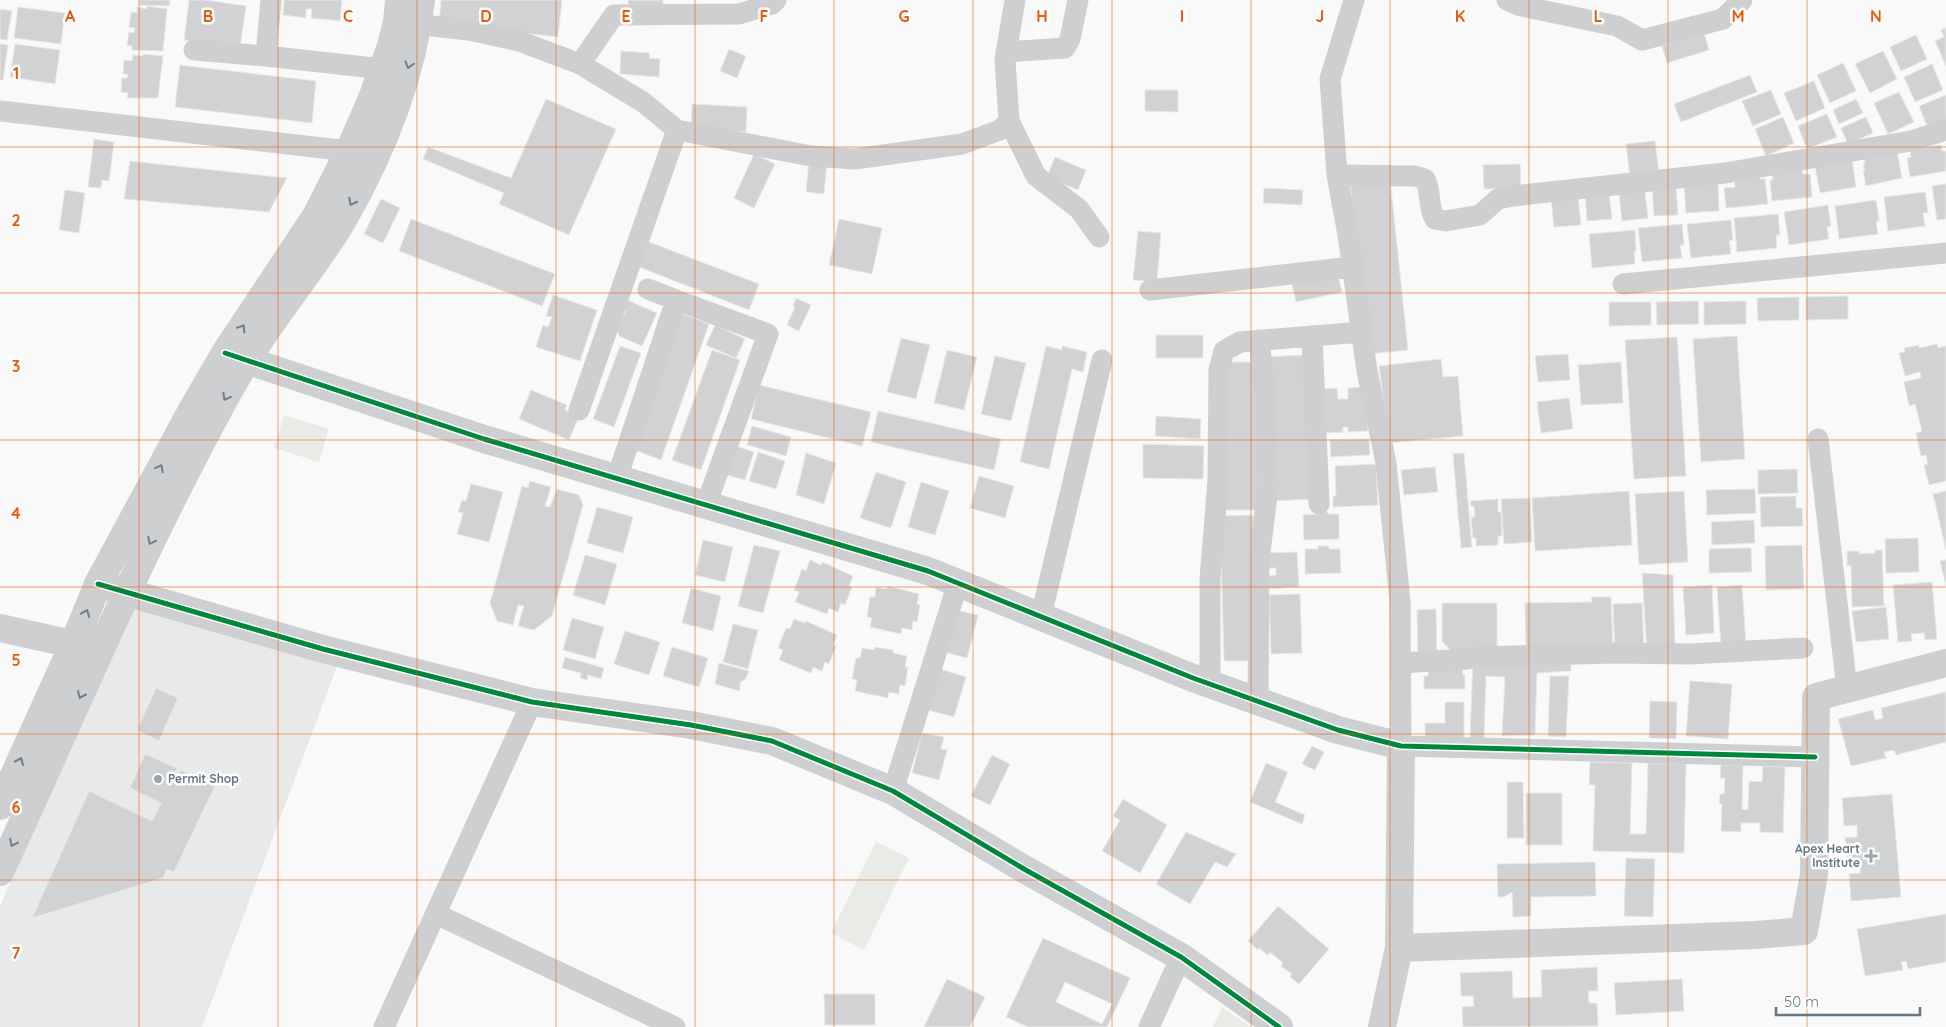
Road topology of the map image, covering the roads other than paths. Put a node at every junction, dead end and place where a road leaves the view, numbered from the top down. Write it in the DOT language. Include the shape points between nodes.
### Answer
graph roads {
  1 [pos="271,0"];
  2 [pos="776,0"];
  3 [pos="1014,0"];
  4 [pos="1078,0"];
  5 [pos="1354,0"];
  6 [pos="1507,0"];
  7 [pos="1742,0"];
  8 [pos="409,12"];
  9 [pos="194,50"];
  10 [pos="1006,52"];
  11 [pos="266,56"];
  12 [pos="580,64"];
  13 [pos="383,69"];
  14 [pos="0,111"];
  15 [pos="1009,121"];
  16 [pos="677,130"];
  17 [pos="1946,130"];
  18 [pos="362,155"];
  19 [pos="1337,175"];
  20 [pos="1099,236"];
  21 [pos="1946,253"];
  22 [pos="1352,267"];
  23 [pos="1623,284"];
  24 [pos="648,289"];
  25 [pos="1150,290"];
  26 [pos="676,300"];
  27 [pos="1362,332"];
  28 [pos="1312,336"];
  29 [pos="1259,340"];
  30 [pos="236,357"];
  31 [pos="1102,360"];
  32 [pos="579,410"];
  33 [pos="1818,439"];
  34 [pos="617,478"];
  35 [pos="1319,504"];
  36 [pos="706,505"];
  37 [pos="958,583"];
  38 [pos="98,584"];
  39 [pos="126,592"];
  40 [pos="1040,616"];
  41 [pos="0,628"];
  42 [pos="74,643"];
  43 [pos="1803,648"];
  44 [pos="101,651"];
  45 [pos="1401,663"];
  46 [pos="1946,663"];
  47 [pos="1210,684"];
  48 [pos="1847,689"];
  49 [pos="1258,701"];
  50 [pos="532,702"];
  51 [pos="1401,746"];
  52 [pos="1815,757"];
  53 [pos="893,791"];
  54 [pos="0,806"];
  55 [pos="0,872"];
  56 [pos="436,914"];
  57 [pos="1399,948"];
  58 [pos="1181,957"];
  59 [pos="384,1027"];
  60 [pos="675,1027"];
  61 [pos="1149,1027"];
  62 [pos="1279,1027"];
  63 [pos="1382,1027"];
  1 -- 11 [label="street"];
  2 -- 12 [label="street" via="738,14 614,15"];
  3 -- 10 [label="street"];
  4 -- 10 [label="street" via="1065,48"];
  5 -- 19 [label="street" via="1330,79"];
  6 -- 7 [label="street" via="1521,6 1617,26 1642,40 1723,19"];
  8 -- 12 [label="street" via="519,41"];
  8 -- 13 [label="street"];
  8 -- 18 [label="street, one-way" via="405,80"];
  9 -- 11 [label="street"];
  10 -- 15 [label="street"];
  11 -- 13 [label="street"];
  12 -- 16 [label="street" via="643,102"];
  13 -- 18 [label="street" via="371,101"];
  14 -- 18 [label="street"];
  15 -- 16 [label="street" via="1000,130 962,144 855,159 810,156"];
  15 -- 20 [label="street" via="1036,176 1079,209"];
  16 -- 32 [label="street"];
  17 -- 19 [label="street" via="1911,141 1725,173 1513,196 1498,199 1480,215 1446,221 1435,219 1430,211 1430,188 1425,178"];
  18 -- 30 [label="street" via="316,216"];
  19 -- 22 [label="street"];
  21 -- 23 [label="street"];
  22 -- 25 [label="street"];
  22 -- 27 [label="street"];
  24 -- 26 [label="street"];
  26 -- 34 [label="street"];
  26 -- 36 [label="street" via="768,334"];
  27 -- 28 [label="street"];
  27 -- 45 [label="street" via="1386,463 1400,601"];
  28 -- 29 [label="street"];
  28 -- 35 [label="street"];
  29 -- 47 [label="street" via="1240,342 1224,351 1219,370 1218,480 1210,579"];
  29 -- 49 [label="street" via="1266,401 1268,488 1259,560"];
  30 -- 34 [label="street" via="484,439"];
  38 -- 30 [label="street, one-way" via="193,408"];
  30 -- 39 [label="street, one-way" via="199,446"];
  31 -- 40 [label="street"];
  33 -- 48 [label="street"];
  34 -- 36 [label="street"];
  36 -- 37 [label="street" via="928,571"];
  37 -- 40 [label="street"];
  37 -- 53 [label="street"];
  38 -- 39 [label="street"];
  42 -- 38 [label="street, one-way"];
  39 -- 44 [label="street"];
  39 -- 50 [label="street" via="323,649"];
  40 -- 47 [label="street"];
  41 -- 42 [label="street"];
  42 -- 44 [label="street"];
  54 -- 42 [label="street, one-way"];
  43 -- 45 [label="street" via="1688,654 1475,657"];
  44 -- 55 [label="street, one-way"];
  45 -- 51 [label="street"];
  46 -- 48 [label="street"];
  47 -- 49 [label="street"];
  48 -- 52 [label="street" via="1816,697"];
  49 -- 51 [label="street" via="1338,730"];
  50 -- 53 [label="street" via="691,725 772,741"];
  50 -- 56 [label="street"];
  51 -- 52 [label="street"];
  51 -- 57 [label="street"];
  52 -- 57 [label="street" via="1814,874 1804,931"];
  53 -- 58 [label="street"];
  56 -- 59 [label="street"];
  56 -- 60 [label="street"];
  57 -- 63 [label="street"];
  58 -- 61 [label="street"];
  58 -- 62 [label="street"];
}
